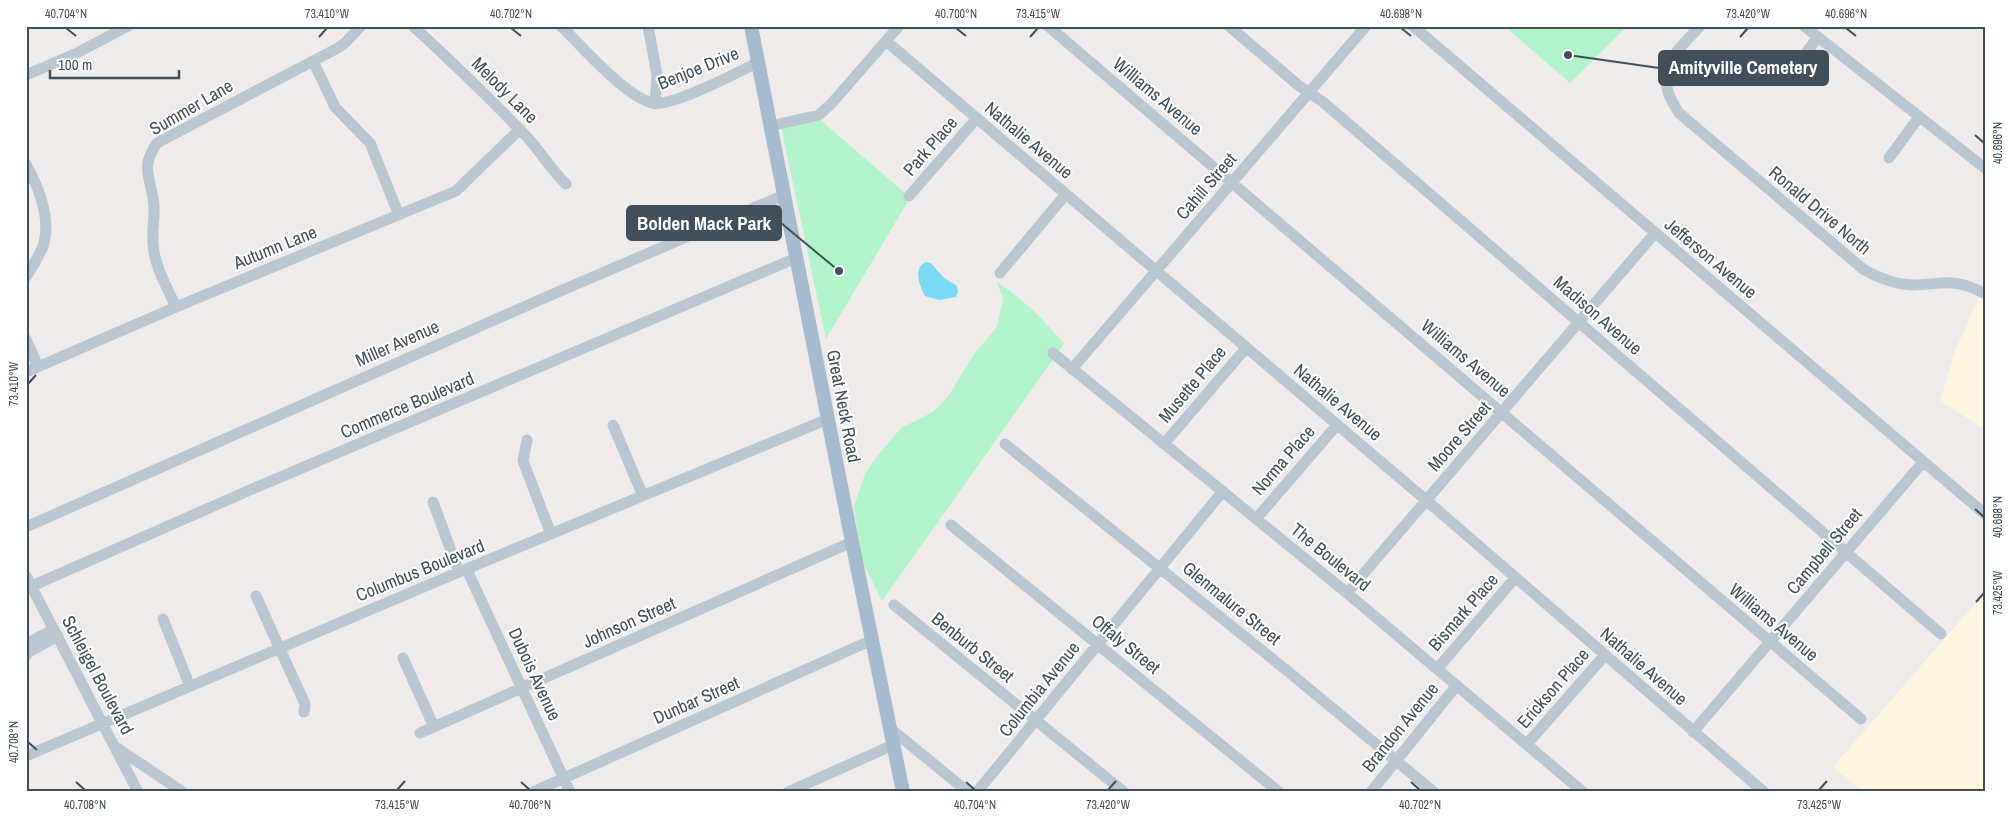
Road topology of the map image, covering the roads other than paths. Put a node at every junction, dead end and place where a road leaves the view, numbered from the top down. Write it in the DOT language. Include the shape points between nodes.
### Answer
graph roads {
  1 [pos="128,26"];
  2 [pos="361,26"];
  3 [pos="413,26"];
  4 [pos="561,26"];
  5 [pos="648,26"];
  6 [pos="750,26"];
  7 [pos="899,26"];
  8 [pos="1048,26"];
  9 [pos="1229,26"];
  10 [pos="1366,26"];
  11 [pos="1413,26"];
  12 [pos="1700,26"];
  13 [pos="1804,26"];
  14 [pos="1818,37"];
  15 [pos="886,41"];
  16 [pos="313,61"];
  17 [pos="757,63"];
  18 [pos="1793,70"];
  19 [pos="26,75"];
  20 [pos="1309,92"];
  21 [pos="655,104"];
  22 [pos="1920,117"];
  23 [pos="977,118"];
  24 [pos="770,126"];
  25 [pos="520,129"];
  26 [pos="1889,158"];
  27 [pos="26,164"];
  28 [pos="1986,169"];
  29 [pos="1232,182"];
  30 [pos="566,184"];
  31 [pos="784,194"];
  32 [pos="1066,194"];
  33 [pos="909,196"];
  34 [pos="399,216"];
  35 [pos="1655,233"];
  36 [pos="796,258"];
  37 [pos="1156,271"];
  38 [pos="1000,273"];
  39 [pos="26,277"];
  40 [pos="1986,294"];
  41 [pos="176,307"];
  42 [pos="1579,322"];
  43 [pos="26,339"];
  44 [pos="1246,348"];
  45 [pos="1053,353"];
  46 [pos="38,367"];
  47 [pos="1072,369"];
  48 [pos="26,372"];
  49 [pos="1502,412"];
  50 [pos="828,419"];
  51 [pos="613,425"];
  52 [pos="1337,425"];
  53 [pos="527,440"];
  54 [pos="1005,444"];
  55 [pos="1164,444"];
  56 [pos="1923,462"];
  57 [pos="1223,492"];
  58 [pos="642,496"];
  59 [pos="1427,501"];
  60 [pos="433,502"];
  61 [pos="1986,515"];
  62 [pos="1256,519"];
  63 [pos="950,525"];
  64 [pos="26,527"];
  65 [pos="551,534"];
  66 [pos="852,542"];
  67 [pos="1847,552"];
  68 [pos="1160,568"];
  69 [pos="464,571"];
  70 [pos="26,576"];
  71 [pos="1515,578"];
  72 [pos="32,586"];
  73 [pos="1347,593"];
  74 [pos="256,596"];
  75 [pos="894,605"];
  76 [pos="163,619"];
  77 [pos="56,633"];
  78 [pos="1941,634"];
  79 [pos="872,640"];
  80 [pos="1770,642"];
  81 [pos="1098,644"];
  82 [pos="280,648"];
  83 [pos="27,651"];
  84 [pos="1604,655"];
  85 [pos="403,658"];
  86 [pos="1438,669"];
  87 [pos="1457,685"];
  88 [pos="190,686"];
  89 [pos="522,688"];
  90 [pos="304,712"];
  91 [pos="1861,719"];
  92 [pos="1036,721"];
  93 [pos="102,724"];
  94 [pos="434,727"];
  95 [pos="891,728"];
  96 [pos="1693,732"];
  97 [pos="420,733"];
  98 [pos="1527,744"];
  99 [pos="893,745"];
  100 [pos="117,748"];
  101 [pos="26,756"];
  102 [pos="1396,761"];
  103 [pos="564,778"];
  104 [pos="138,792"];
  105 [pos="183,792"];
  106 [pos="534,792"];
  107 [pos="570,792"];
  108 [pos="788,792"];
  109 [pos="903,792"];
  110 [pos="968,792"];
  111 [pos="977,792"];
  112 [pos="1124,792"];
  113 [pos="1279,792"];
  114 [pos="1371,792"];
  115 [pos="1434,792"];
  116 [pos="1583,792"];
  117 [pos="1764,792"];
  1 -- 19 [label="street"];
  2 -- 16 [label="street, Summer Lane" via="345,42"];
  3 -- 25 [label="street, Melody Lane"];
  4 -- 21 [label="street, Benjoe Drive" via="614,79 634,95"];
  5 -- 21 [label="street" via="657,75"];
  6 -- 17 [label="main road, Great Neck Road"];
  7 -- 15 [label="street"];
  8 -- 29 [label="street, Williams Avenue"];
  9 -- 20 [label="street, Madison Avenue"];
  10 -- 20 [label="street, Cahill Street"];
  11 -- 35 [label="street, Jefferson Avenue"];
  12 -- 40 [label="street, Ronald Drive North" via="1672,56 1666,71 1666,87 1680,113 1863,269 1881,280 1914,285 1943,282 1965,285"];
  13 -- 14 [label="street"];
  14 -- 18 [label="street"];
  14 -- 22 [label="street"];
  15 -- 23 [label="street, Nathalie Avenue"];
  15 -- 24 [label="street" via="819,115"];
  16 -- 34 [label="street" via="335,107 370,143"];
  16 -- 41 [label="street, Summer Lane" via="157,143 153,149 146,165 154,199 152,242"];
  17 -- 21 [label="street, Benjoe Drive" via="677,100"];
  17 -- 24 [label="main road, Great Neck Road"];
  20 -- 29 [label="street, Cahill Street"];
  20 -- 42 [label="street, Madison Avenue"];
  22 -- 26 [label="street"];
  22 -- 28 [label="street"];
  23 -- 32 [label="street, Nathalie Avenue"];
  23 -- 33 [label="street, Park Place"];
  24 -- 31 [label="main road, Great Neck Road"];
  25 -- 30 [label="street, Melody Lane"];
  25 -- 34 [label="street, Autumn Lane" via="456,191"];
  27 -- 39 [label="street" via="43,203 45,224 43,245"];
  29 -- 37 [label="street, Cahill Street"];
  29 -- 49 [label="street, Williams Avenue"];
  31 -- 36 [label="main road, Great Neck Road"];
  31 -- 64 [label="street, Miller Avenue"];
  32 -- 37 [label="street, Nathalie Avenue"];
  32 -- 38 [label="street"];
  34 -- 41 [label="street, Autumn Lane"];
  35 -- 42 [label="street, Moore Street"];
  35 -- 56 [label="street, Jefferson Avenue"];
  36 -- 50 [label="main road, Great Neck Road"];
  36 -- 72 [label="street, Commerce Boulevard"];
  37 -- 44 [label="street, Nathalie Avenue"];
  37 -- 47 [label="street, Cahill Street"];
  41 -- 46 [label="street, Autumn Lane"];
  42 -- 49 [label="street, Moore Street"];
  42 -- 67 [label="street, Madison Avenue"];
  43 -- 46 [label="street"];
  44 -- 52 [label="street, Nathalie Avenue"];
  44 -- 55 [label="street, Musette Place"];
  45 -- 47 [label="street, The Boulevard"];
  46 -- 48 [label="street, Autumn Lane"];
  47 -- 55 [label="street, The Boulevard"];
  49 -- 59 [label="street, Moore Street"];
  49 -- 80 [label="street, Williams Avenue"];
  50 -- 58 [label="street, Columbus Boulevard"];
  50 -- 66 [label="main road, Great Neck Road"];
  51 -- 58 [label="street"];
  52 -- 59 [label="street, Nathalie Avenue"];
  52 -- 62 [label="street, Norma Place"];
  53 -- 65 [label="street" via="523,461"];
  54 -- 68 [label="street, Glenmalure Street"];
  55 -- 57 [label="street, The Boulevard"];
  56 -- 61 [label="street, Jefferson Avenue"];
  56 -- 67 [label="street, Campbell Street"];
  57 -- 62 [label="street, The Boulevard"];
  57 -- 68 [label="street, Columbia Avenue"];
  58 -- 65 [label="street, Columbus Boulevard"];
  59 -- 71 [label="street, Nathalie Avenue"];
  59 -- 73 [label="street, Moore Street"];
  60 -- 69 [label="street, Dubois Avenue"];
  62 -- 73 [label="street, The Boulevard"];
  63 -- 81 [label="street, Offaly Street"];
  65 -- 69 [label="street, Columbus Boulevard"];
  66 -- 79 [label="main road, Great Neck Road"];
  66 -- 89 [label="street, Johnson Street"];
  67 -- 78 [label="street, Madison Avenue"];
  67 -- 80 [label="street, Campbell Street"];
  68 -- 81 [label="street, Columbia Avenue"];
  68 -- 102 [label="street, Glenmalure Street"];
  69 -- 82 [label="street, Columbus Boulevard"];
  69 -- 89 [label="street, Dubois Avenue"];
  70 -- 72 [label="street, Schleigel Boulevard"];
  71 -- 84 [label="street, Nathalie Avenue"];
  71 -- 86 [label="street, Bismark Place"];
  72 -- 77 [label="street, Schleigel Boulevard"];
  73 -- 86 [label="street, The Boulevard"];
  74 -- 82 [label="street"];
  75 -- 92 [label="street, Benburb Street"];
  76 -- 88 [label="street"];
  77 -- 83 [label="street"];
  77 -- 93 [label="street, Schleigel Boulevard"];
  79 -- 95 [label="main road, Great Neck Road"];
  79 -- 103 [label="street, Dunbar Street"];
  80 -- 91 [label="street, Williams Avenue"];
  80 -- 96 [label="street, Campbell Street"];
  81 -- 92 [label="street, Columbia Avenue"];
  81 -- 113 [label="street, Offaly Street"];
  82 -- 88 [label="street, Columbus Boulevard"];
  82 -- 90 [label="street" via="305,704"];
  84 -- 96 [label="street, Nathalie Avenue"];
  84 -- 98 [label="street, Erickson Place"];
  85 -- 94 [label="street"];
  86 -- 87 [label="street, The Boulevard"];
  87 -- 98 [label="street, The Boulevard"];
  87 -- 102 [label="street, Brandon Avenue"];
  88 -- 93 [label="street, Columbus Boulevard"];
  89 -- 94 [label="street, Johnson Street"];
  89 -- 103 [label="street, Dubois Avenue"];
  92 -- 111 [label="street, Columbia Avenue"];
  92 -- 112 [label="street, Benburb Street"];
  93 -- 100 [label="street, Schleigel Boulevard"];
  93 -- 101 [label="street, Columbus Boulevard"];
  94 -- 97 [label="street, Johnson Street"];
  95 -- 99 [label="main road, Great Neck Road"];
  95 -- 110 [label="street"];
  96 -- 117 [label="street, Nathalie Avenue"];
  98 -- 116 [label="street, The Boulevard"];
  99 -- 108 [label="street"];
  99 -- 109 [label="main road, Great Neck Road"];
  100 -- 104 [label="street, Schleigel Boulevard"];
  100 -- 105 [label="street"];
  102 -- 114 [label="street, Brandon Avenue"];
  102 -- 115 [label="street, Glenmalure Street"];
  103 -- 106 [label="street, Dunbar Street"];
  103 -- 107 [label="street, Dubois Avenue"];
}
